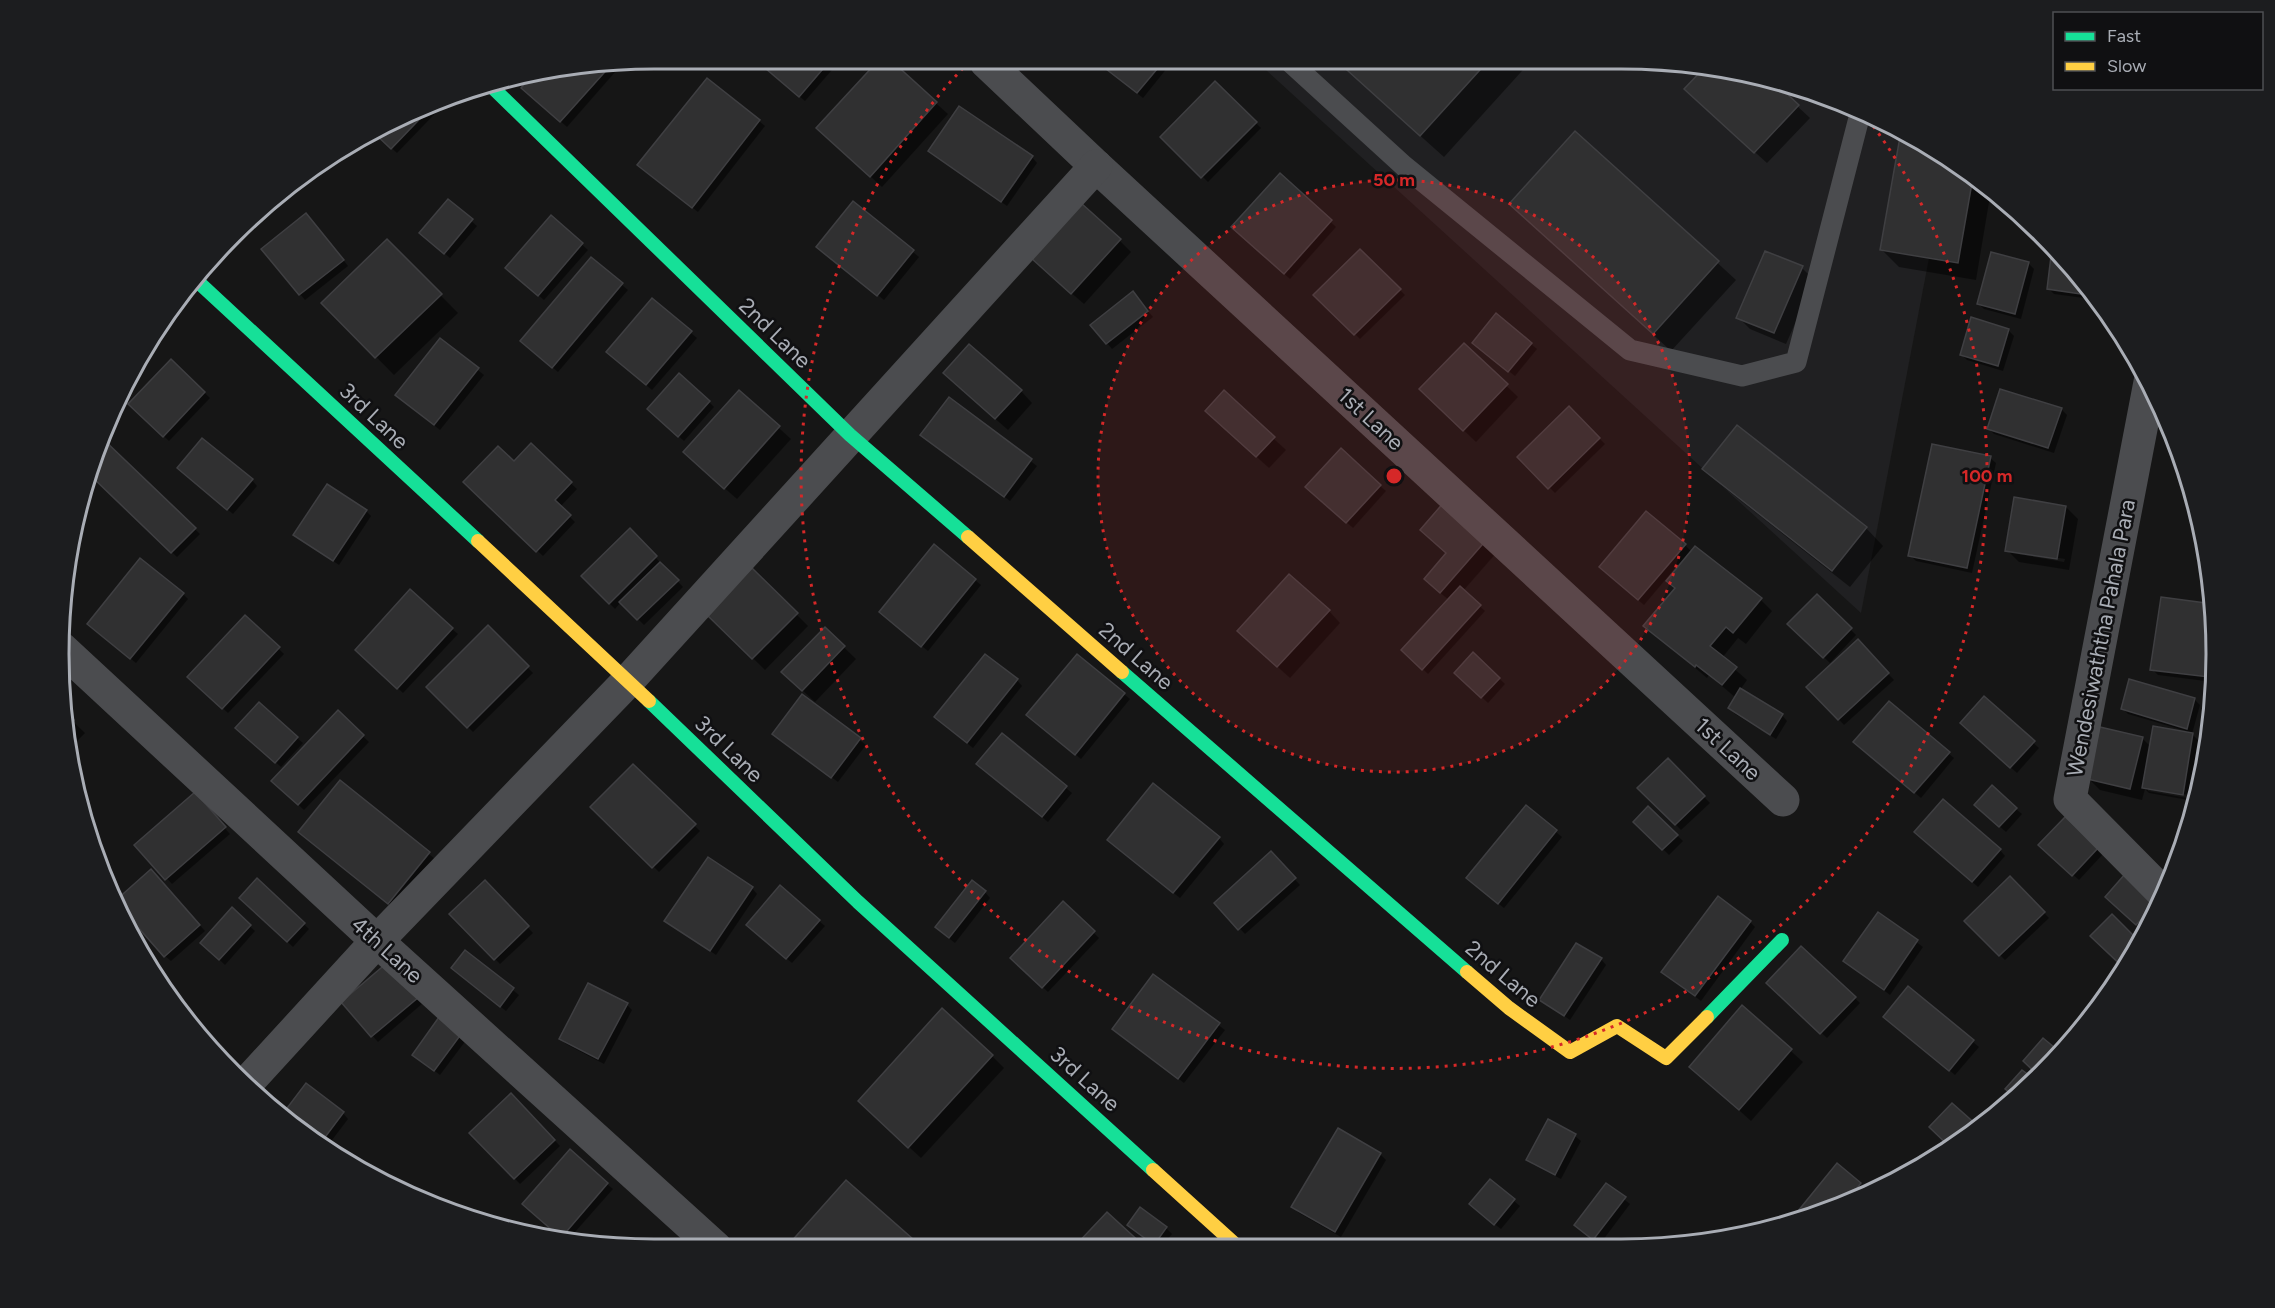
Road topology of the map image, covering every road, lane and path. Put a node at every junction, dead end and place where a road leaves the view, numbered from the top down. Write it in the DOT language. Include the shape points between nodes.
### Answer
graph roads {
  1 [pos="993,69"];
  2 [pos="1298,69"];
  3 [pos="496,91"];
  4 [pos="1859,120"];
  5 [pos="1096,166"];
  6 [pos="201,284"];
  7 [pos="2147,397"];
  8 [pos="850,435"];
  9 [pos="69,655"];
  10 [pos="628,681"];
  11 [pos="1783,800"];
  12 [pos="2157,887"];
  13 [pos="377,940"];
  14 [pos="1782,940"];
  15 [pos="251,1078"];
  16 [pos="706,1239"];
  17 [pos="1229,1239"];
  1 -- 5 [label="street, 1st Lane"];
  2 -- 4 [label="lane" via="1404,166 1630,350 1742,376 1796,362"];
  3 -- 8 [label="street, 2nd Lane"];
  5 -- 8 [label="street"];
  5 -- 11 [label="street, 1st Lane"];
  6 -- 10 [label="street, 3rd Lane"];
  7 -- 12 [label="street, Wendesiwaththa Pahala Para" via="2070,799"];
  8 -- 10 [label="street"];
  8 -- 14 [label="street, 2nd Lane" via="1509,1008 1570,1052 1617,1026 1666,1058"];
  9 -- 13 [label="street, 4th Lane"];
  10 -- 13 [label="street"];
  10 -- 17 [label="street, 3rd Lane" via="858,902"];
  13 -- 15 [label="street"];
  13 -- 16 [label="street, 4th Lane"];
}
